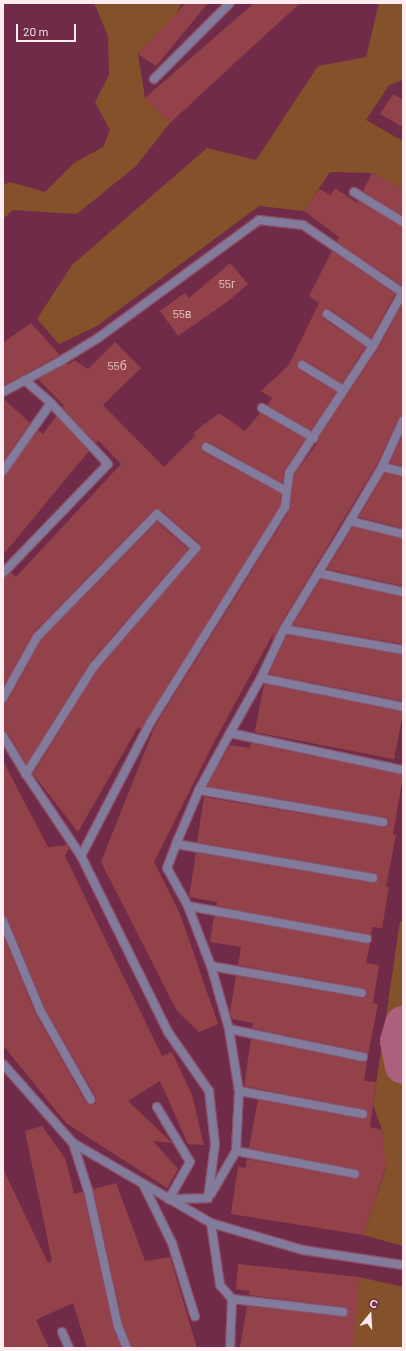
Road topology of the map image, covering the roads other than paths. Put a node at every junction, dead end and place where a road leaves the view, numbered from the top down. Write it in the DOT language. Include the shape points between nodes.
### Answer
graph roads {
  1 [pos="227,4"];
  2 [pos="154,79"];
  3 [pos="354,192"];
  4 [pos="403,222"];
  5 [pos="403,292"];
  6 [pos="327,314"];
  7 [pos="373,346"];
  8 [pos="302,365"];
  9 [pos="25,380"];
  10 [pos="343,390"];
  11 [pos="3,392"];
  12 [pos="51,403"];
  13 [pos="262,408"];
  14 [pos="403,421"];
  15 [pos="314,438"];
  16 [pos="206,447"];
  17 [pos="382,467"];
  18 [pos="3,471"];
  19 [pos="403,472"];
  20 [pos="286,491"];
  21 [pos="350,521"];
  22 [pos="403,534"];
  23 [pos="3,573"];
  24 [pos="318,573"];
  25 [pos="403,592"];
  26 [pos="284,629"];
  27 [pos="403,650"];
  28 [pos="261,678"];
  29 [pos="3,698"];
  30 [pos="403,707"];
  31 [pos="230,733"];
  32 [pos="3,736"];
  33 [pos="403,770"];
  34 [pos="26,774"];
  35 [pos="199,790"];
  36 [pos="383,822"];
  37 [pos="176,844"];
  38 [pos="81,856"];
  39 [pos="373,878"];
  40 [pos="188,906"];
  41 [pos="3,921"];
  42 [pos="367,939"];
  43 [pos="212,966"];
  44 [pos="362,993"];
  45 [pos="229,1029"];
  46 [pos="363,1057"];
  47 [pos="3,1064"];
  48 [pos="239,1092"];
  49 [pos="91,1100"];
  50 [pos="157,1107"];
  51 [pos="363,1114"];
  52 [pos="73,1143"];
  53 [pos="236,1151"];
  54 [pos="355,1174"];
  55 [pos="142,1184"];
  56 [pos="208,1198"];
  57 [pos="168,1199"];
  58 [pos="211,1223"];
  59 [pos="403,1265"];
  60 [pos="232,1300"];
  61 [pos="343,1312"];
  62 [pos="195,1317"];
  63 [pos="62,1332"];
  64 [pos="69,1348"];
  65 [pos="127,1348"];
  66 [pos="230,1348"];
  1 -- 2 [label="lane"];
  3 -- 4 [label="lane"];
  5 -- 7 [label="lane"];
  5 -- 9 [label="lane" via="303,225 260,220 98,338"];
  6 -- 7 [label="lane"];
  7 -- 10 [label="lane"];
  8 -- 10 [label="lane"];
  9 -- 11 [label="lane"];
  9 -- 12 [label="lane"];
  10 -- 15 [label="lane"];
  12 -- 18 [label="lane"];
  12 -- 23 [label="lane" via="108,464"];
  13 -- 15 [label="lane"];
  14 -- 17 [label="lane"];
  15 -- 20 [label="lane" via="289,473"];
  16 -- 20 [label="lane"];
  17 -- 19 [label="lane"];
  17 -- 21 [label="lane"];
  20 -- 38 [label="lane" via="285,507 150,723"];
  21 -- 22 [label="lane"];
  21 -- 24 [label="lane"];
  24 -- 25 [label="lane"];
  24 -- 26 [label="lane"];
  26 -- 27 [label="lane"];
  26 -- 28 [label="lane"];
  28 -- 30 [label="lane"];
  28 -- 31 [label="lane"];
  29 -- 34 [label="lane" via="37,637 157,514 196,548 94,666"];
  31 -- 33 [label="lane"];
  31 -- 35 [label="lane"];
  32 -- 34 [label="lane"];
  34 -- 38 [label="lane"];
  35 -- 36 [label="lane"];
  35 -- 37 [label="lane"];
  37 -- 39 [label="lane"];
  37 -- 40 [label="lane" via="167,868"];
  38 -- 56 [label="lane" via="168,1032 209,1091 215,1144"];
  40 -- 42 [label="lane"];
  40 -- 43 [label="lane"];
  41 -- 49 [label="lane" via="40,1010"];
  43 -- 44 [label="lane"];
  43 -- 45 [label="lane"];
  45 -- 46 [label="lane"];
  45 -- 48 [label="lane"];
  47 -- 52 [label="lane"];
  48 -- 51 [label="lane"];
  48 -- 53 [label="lane"];
  50 -- 57 [label="lane" via="190,1162"];
  52 -- 55 [label="lane"];
  52 -- 65 [label="lane" via="88,1190 118,1326"];
  53 -- 54 [label="lane"];
  53 -- 56 [label="lane"];
  55 -- 57 [label="lane"];
  55 -- 62 [label="lane" via="172,1243"];
  56 -- 57 [label="lane"];
  57 -- 58 [label="lane"];
  58 -- 59 [label="lane" via="303,1250"];
  58 -- 60 [label="lane" via="220,1285"];
  60 -- 61 [label="lane"];
  60 -- 66 [label="lane"];
  63 -- 64 [label="lane"];
}
